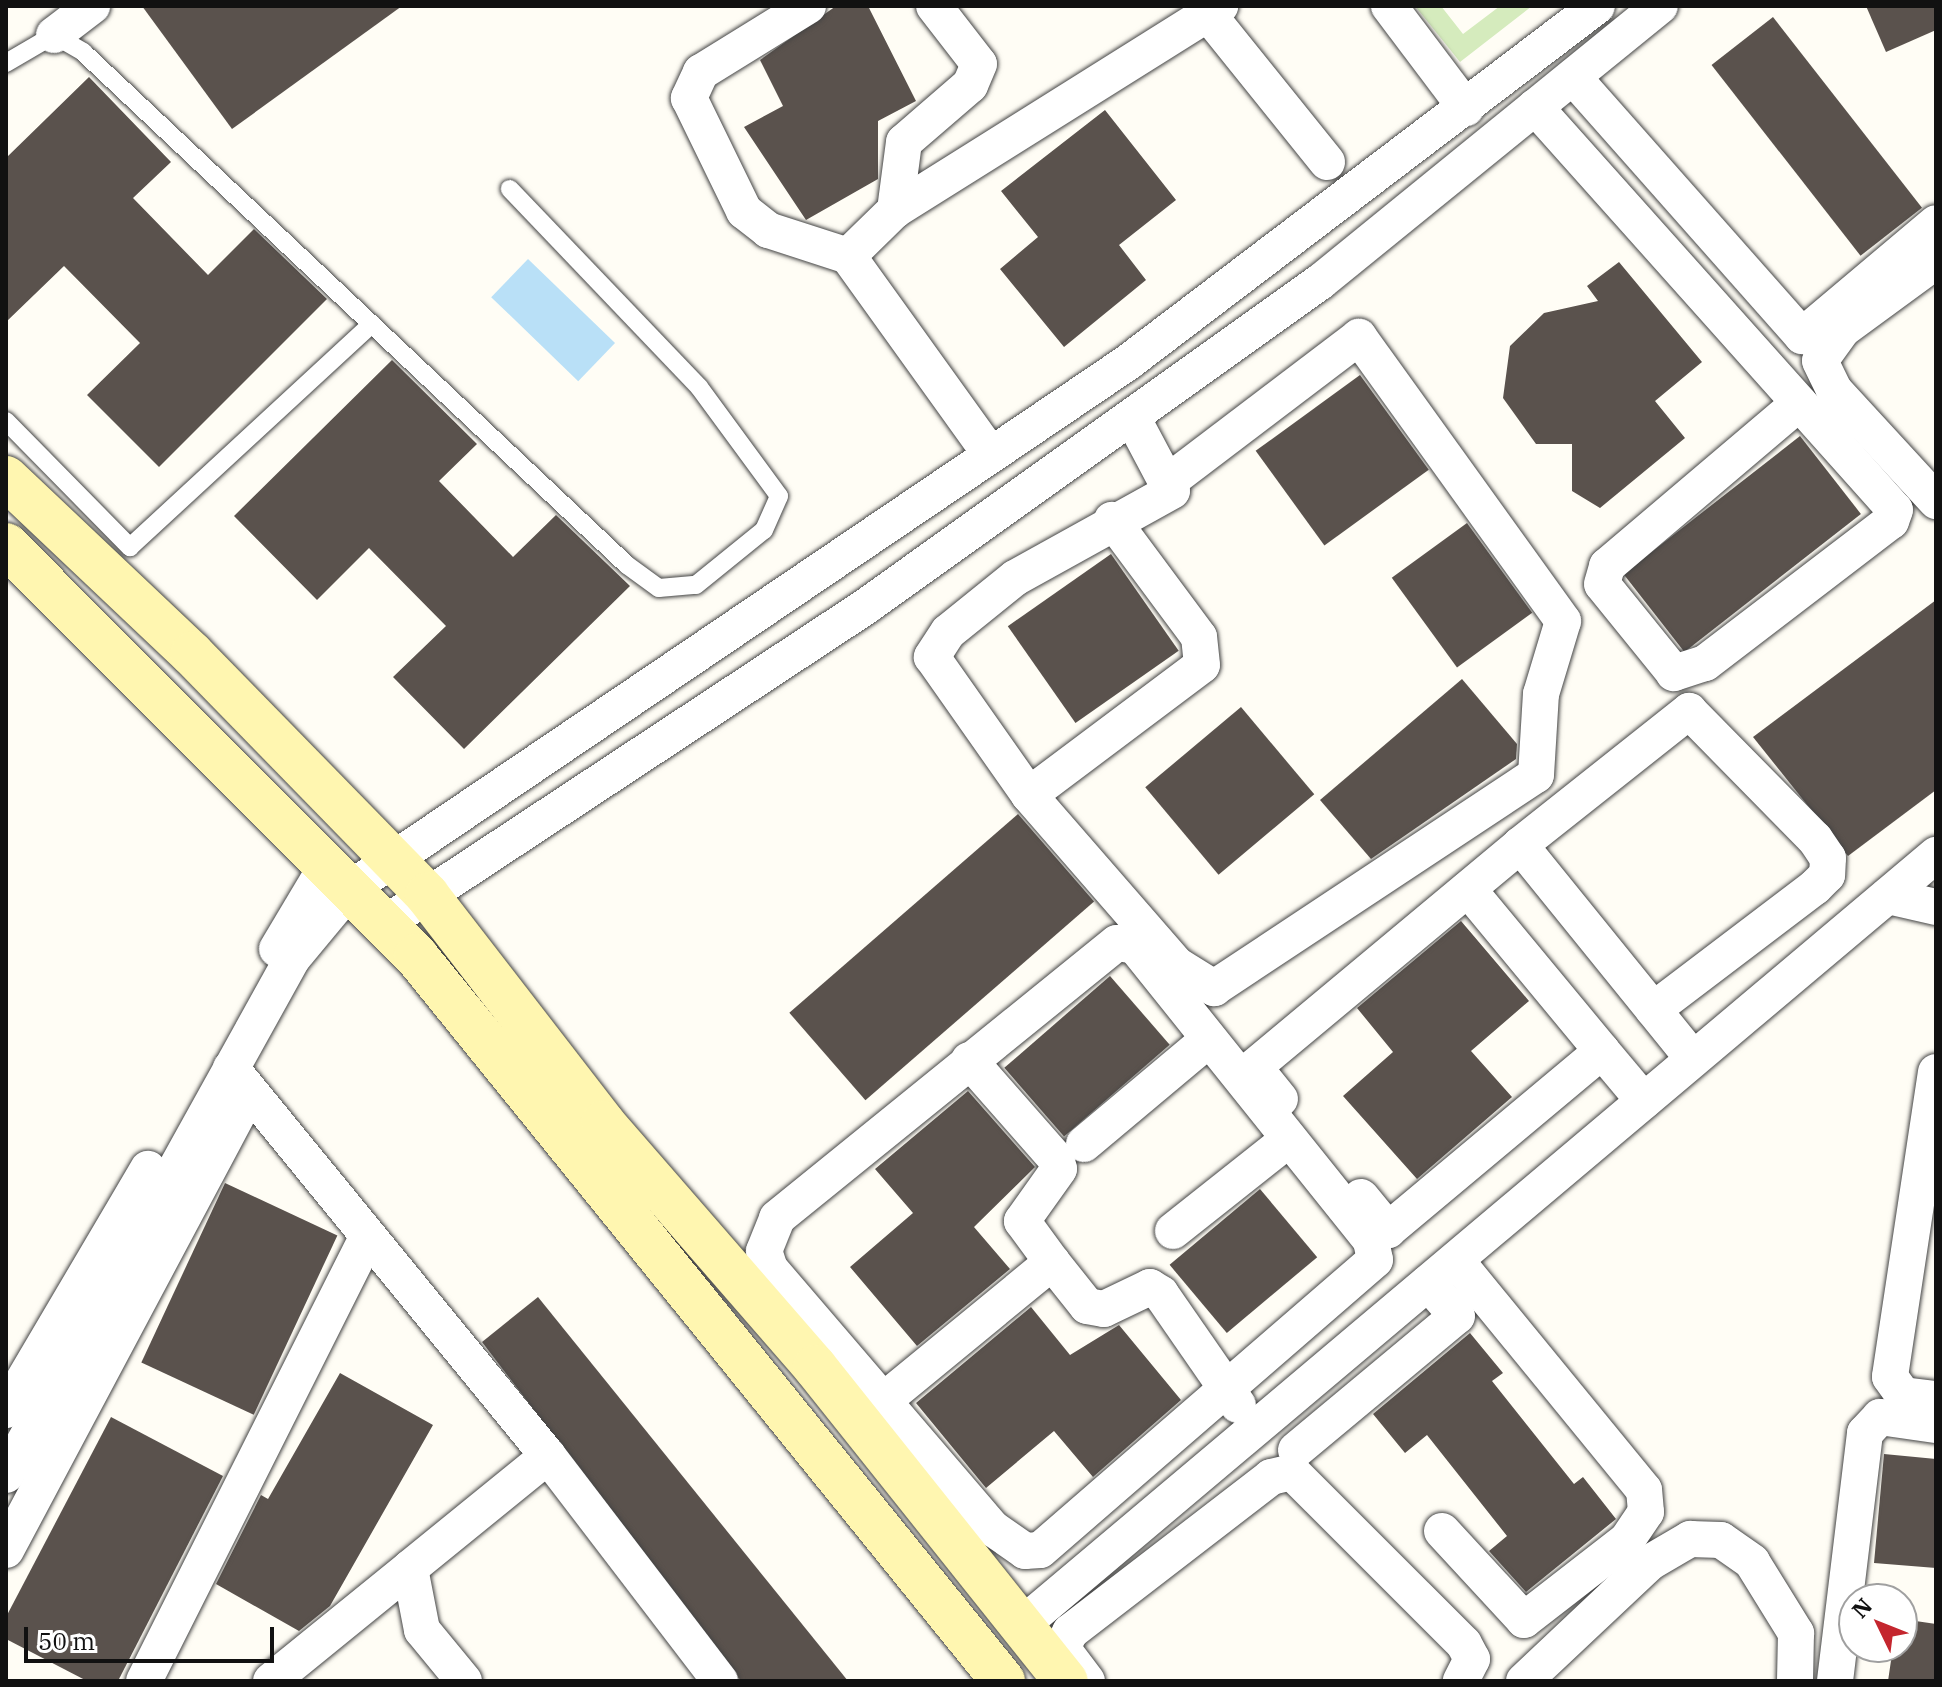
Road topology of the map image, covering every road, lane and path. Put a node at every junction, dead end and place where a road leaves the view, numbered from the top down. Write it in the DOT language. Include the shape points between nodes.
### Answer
graph roads {
  1 [pos="92,6"];
  2 [pos="808,6"];
  3 [pos="934,6"];
  4 [pos="1389,6"];
  5 [pos="1597,6"];
  6 [pos="1660,6"];
  7 [pos="1214,10"];
  8 [pos="54,35"];
  9 [pos="6,63"];
  10 [pos="1573,77"];
  11 [pos="1535,107"];
  12 [pos="1466,108"];
  13 [pos="1327,162"];
  14 [pos="510,189"];
  15 [pos="895,210"];
  16 [pos="1936,223"];
  17 [pos="848,256"];
  18 [pos="1936,261"];
  19 [pos="372,324"];
  20 [pos="1799,403"];
  21 [pos="1132,417"];
  22 [pos="6,421"];
  23 [pos="991,455"];
  24 [pos="6,478"];
  25 [pos="1167,483"];
  26 [pos="1936,501"];
  27 [pos="1112,520"];
  28 [pos="6,545"];
  29 [pos="118,559"];
  30 [pos="829,565"];
  31 [pos="865,607"];
  32 [pos="1029,795"];
  33 [pos="1520,845"];
  34 [pos="1936,855"];
  35 [pos="391,858"];
  36 [pos="339,876"];
  37 [pos="1468,889"];
  38 [pos="427,895"];
  39 [pos="1888,896"];
  40 [pos="1936,907"];
  41 [pos="386,923"];
  42 [pos="1653,1010"];
  43 [pos="1209,1039"];
  44 [pos="1602,1051"];
  45 [pos="1693,1059"];
  46 [pos="969,1060"];
  47 [pos="1936,1072"];
  48 [pos="240,1081"];
  49 [pos="1644,1101"];
  50 [pos="1289,1139"];
  51 [pos="1084,1144"];
  52 [pos="1173,1231"];
  53 [pos="367,1237"];
  54 [pos="1456,1260"];
  55 [pos="1052,1262"];
  56 [pos="1428,1283"];
  57 [pos="1471,1306"];
  58 [pos="1238,1376"];
  59 [pos="1936,1399"];
  60 [pos="1283,1405"];
  61 [pos="6,1410"];
  62 [pos="870,1411"];
  63 [pos="1936,1425"];
  64 [pos="1255,1428"];
  65 [pos="1296,1450"];
  66 [pos="548,1456"];
  67 [pos="1214,1463"];
  68 [pos="6,1475"];
  69 [pos="1244,1498"];
  70 [pos="1442,1531"];
  71 [pos="6,1550"];
  72 [pos="410,1568"];
  73 [pos="1023,1624"];
  74 [pos="144,1681"];
  75 [pos="271,1681"];
  76 [pos="464,1681"];
  77 [pos="720,1681"];
  78 [pos="1003,1681"];
  79 [pos="1066,1681"];
  80 [pos="1087,1681"];
  81 [pos="1461,1681"];
  82 [pos="1524,1681"];
  83 [pos="1795,1681"];
  84 [pos="1835,1681"];
  1 -- 8 [label="street"];
  2 -- 17 [label="street" via="701,72 689,98 744,211 768,230"];
  3 -- 15 [label="street" via="979,64 970,85 904,142"];
  4 -- 12 [label="street"];
  5 -- 12 [label="street"];
  6 -- 10 [label="street"];
  7 -- 13 [label="street"];
  7 -- 15 [label="street"];
  8 -- 9 [label="lane"];
  8 -- 19 [label="lane" via="83,52"];
  10 -- 11 [label="street"];
  10 -- 16 [label="street" via="1802,336"];
  11 -- 20 [label="street"];
  11 -- 21 [label="street" via="1320,282"];
  12 -- 23 [label="street" via="1127,363"];
  14 -- 19 [label="lane" via="699,387 771,481 779,511 764,530 696,585 659,588"];
  15 -- 17 [label="street"];
  17 -- 23 [label="street"];
  18 -- 26 [label="street" via="1843,329 1820,361 1834,390"];
  19 -- 29 [label="lane"];
  20 -- 20 [label="street" via="1607,566 1602,584 1674,673 1705,663 1891,521 1895,510"];
  21 -- 25 [label="street"];
  21 -- 31 [label="street"];
  22 -- 29 [label="lane"];
  23 -- 30 [label="street"];
  24 -- 29 [label="street"];
  25 -- 27 [label="street" via="1172,491"];
  25 -- 32 [label="street" via="1359,337 1558,608 1562,635 1541,694 1536,775 1214,988 1177,965"];
  27 -- 32 [label="street" via="1199,637 1202,665"];
  27 -- 32 [label="street" via="981,603 932,657"];
  28 -- 36 [label="street"];
  29 -- 35 [label="street"];
  30 -- 31 [label="street"];
  30 -- 35 [label="street"];
  31 -- 38 [label="street"];
  33 -- 37 [label="street"];
  33 -- 42 [label="street"];
  33 -- 42 [label="street" via="1689,711 1815,839 1828,858 1827,875"];
  34 -- 39 [label="street"];
  35 -- 36 [label="street"];
  35 -- 38 [label="street"];
  36 -- 41 [label="street"];
  36 -- 48 [label="street" via="292,959"];
  36 -- 61 [label="street"];
  37 -- 44 [label="street"];
  37 -- 44 [label="street" via="1254,1067 1388,1230"];
  38 -- 41 [label="street"];
  38 -- 62 [label="street" via="603,1123"];
  39 -- 40 [label="street"];
  39 -- 45 [label="street"];
  41 -- 78 [label="street"];
  42 -- 45 [label="street"];
  43 -- 46 [label="street" via="1135,946 1117,943"];
  43 -- 50 [label="street"];
  43 -- 51 [label="street"];
  44 -- 49 [label="street"];
  45 -- 49 [label="street"];
  46 -- 55 [label="street" via="1056,1159 1059,1169 1022,1221"];
  46 -- 62 [label="street" via="767,1232 770,1269"];
  47 -- 59 [label="street" via="1890,1377 1903,1395"];
  48 -- 53 [label="street"];
  48 -- 68 [label="street"];
  48 -- 71 [label="street"];
  49 -- 54 [label="street"];
  50 -- 52 [label="street"];
  50 -- 58 [label="street" via="1371,1241 1375,1260"];
  53 -- 66 [label="street"];
  53 -- 74 [label="street"];
  54 -- 56 [label="street"];
  54 -- 57 [label="street"];
  55 -- 58 [label="street" via="1087,1306 1104,1309 1150,1287"];
  55 -- 62 [label="street"];
  56 -- 57 [label="street"];
  56 -- 60 [label="street"];
  57 -- 65 [label="street"];
  57 -- 70 [label="street" via="1644,1490 1646,1512 1627,1540 1524,1620"];
  58 -- 60 [label="street"];
  58 -- 62 [label="street" via="1040,1550 1025,1551 993,1529"];
  58 -- 64 [label="street"];
  60 -- 64 [label="street"];
  62 -- 73 [label="street"];
  63 -- 84 [label="street" via="1880,1417 1865,1433"];
  64 -- 67 [label="street"];
  66 -- 72 [label="street"];
  66 -- 77 [label="street"];
  67 -- 69 [label="street"];
  67 -- 73 [label="street"];
  69 -- 80 [label="street" via="1070,1632 1062,1648"];
  69 -- 81 [label="street" via="1271,1477 1292,1472 1306,1480 1464,1644 1472,1659"];
  72 -- 75 [label="street"];
  72 -- 76 [label="street" via="422,1630"];
  73 -- 79 [label="street"];
  82 -- 83 [label="street" via="1649,1563 1690,1539 1721,1540 1752,1562 1796,1633"];
}
